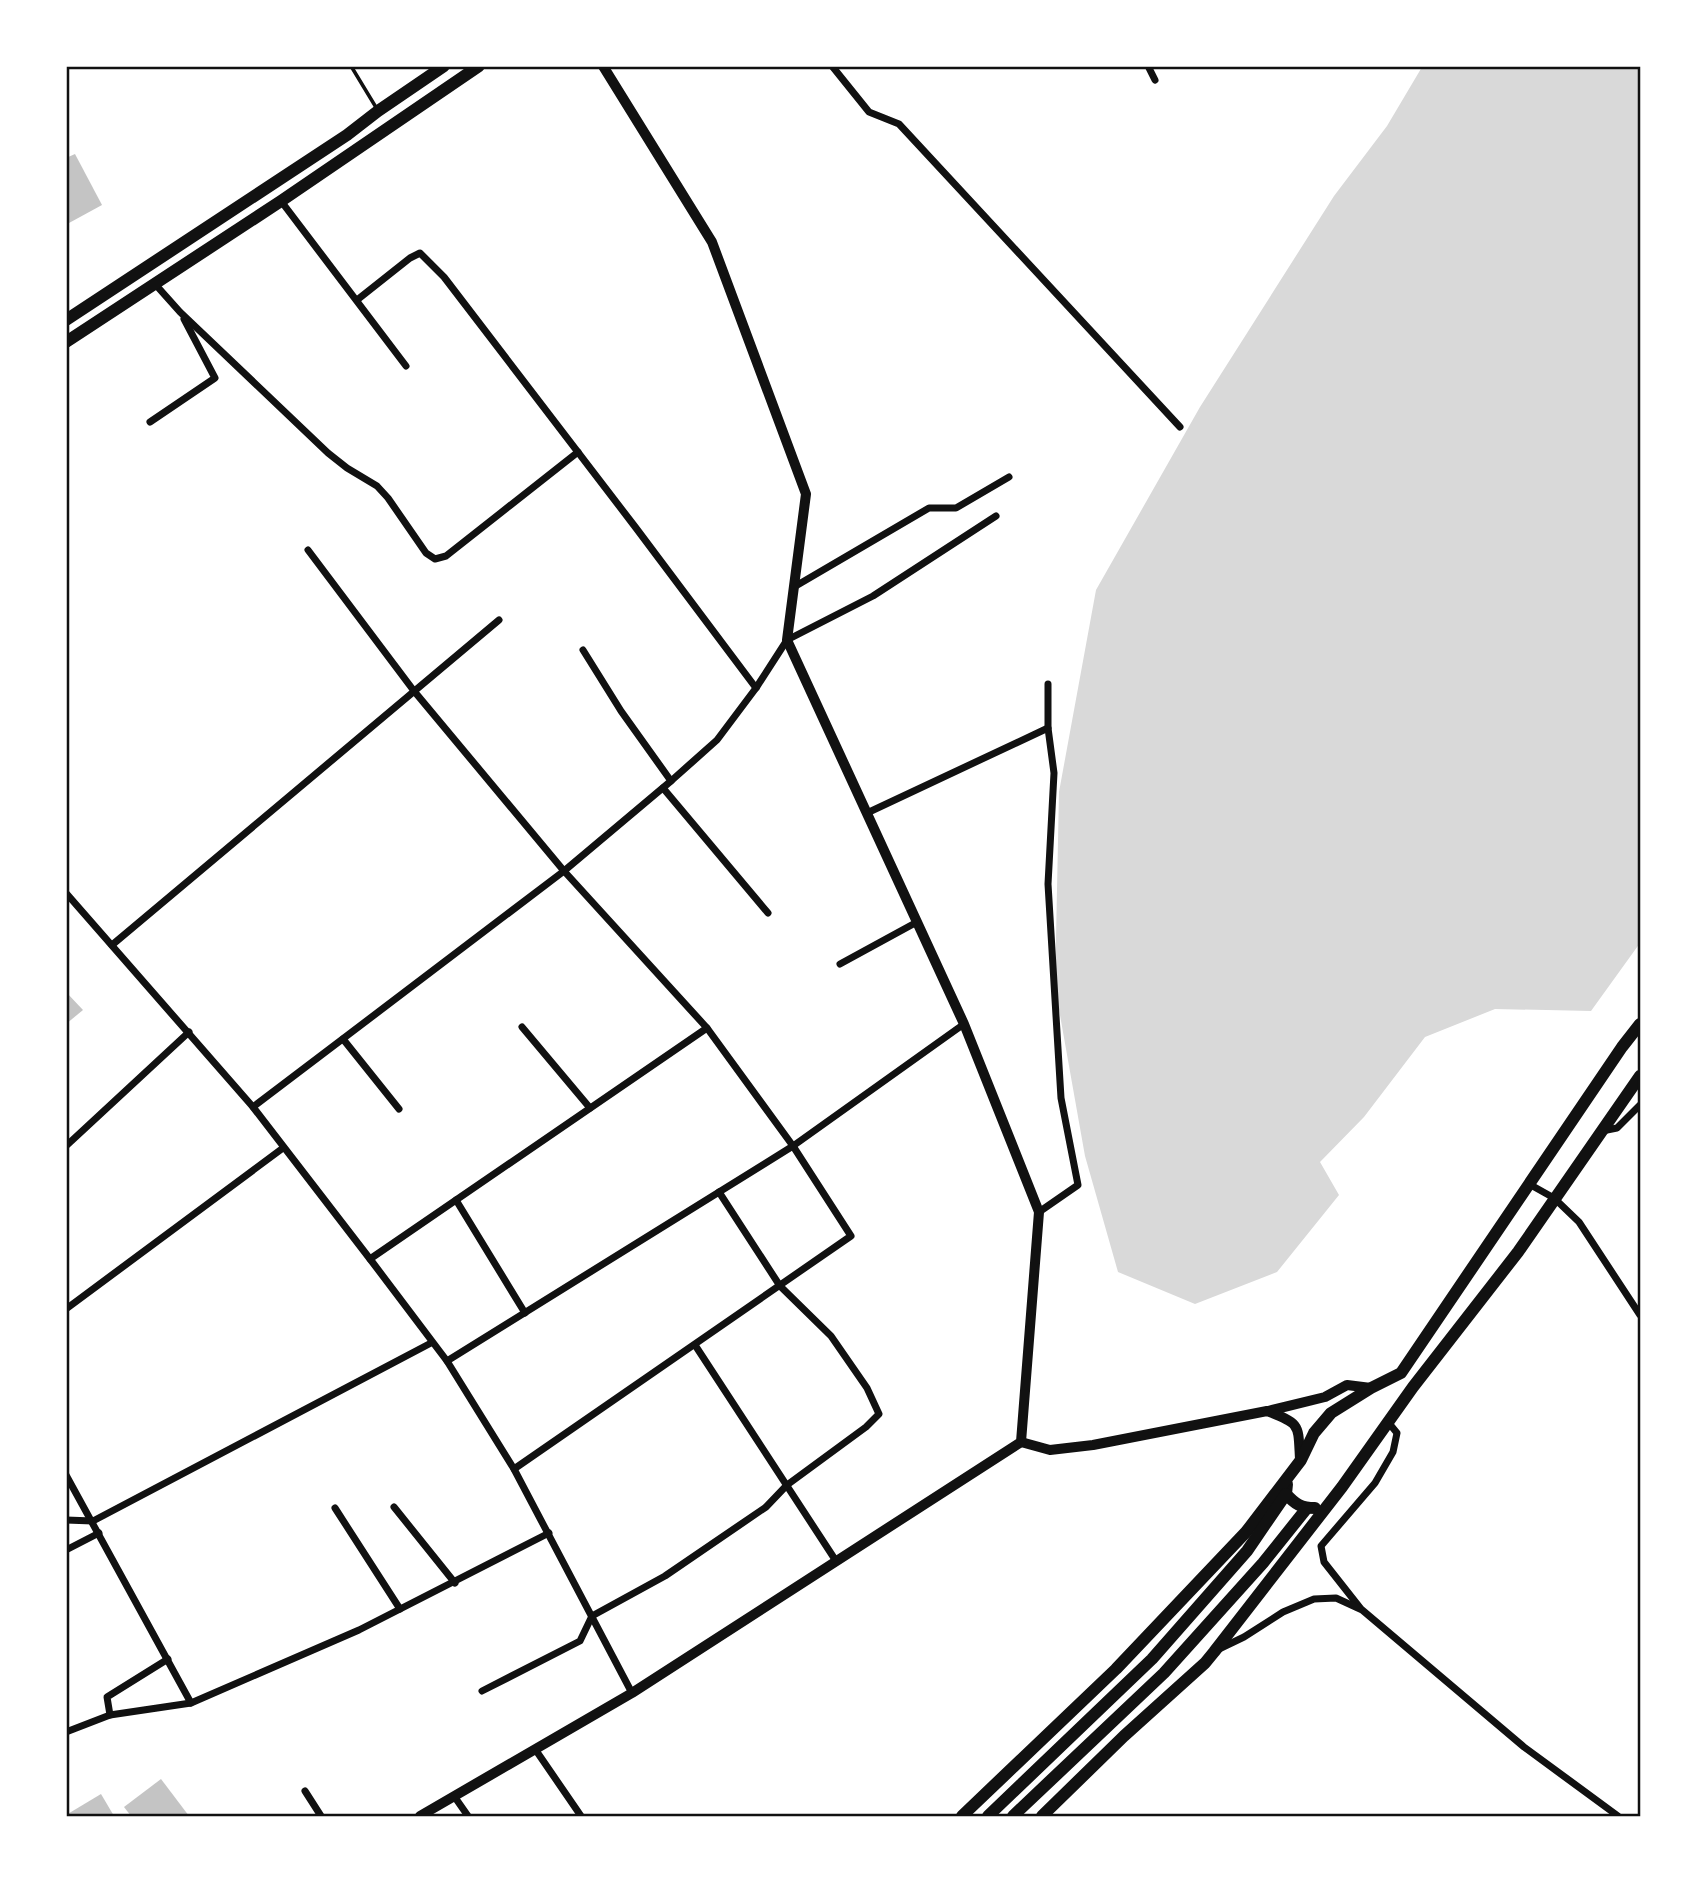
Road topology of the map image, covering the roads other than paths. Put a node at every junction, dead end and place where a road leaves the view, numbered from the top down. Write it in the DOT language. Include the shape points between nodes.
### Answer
graph roads {
  1 [pos="351,66"];
  2 [pos="444,66"];
  3 [pos="478,66"];
  4 [pos="603,66"];
  5 [pos="831,66"];
  6 [pos="1148,66"];
  7 [pos="1155,80"];
  8 [pos="378,111"];
  9 [pos="281,201"];
  10 [pos="155,284"];
  11 [pos="357,300"];
  12 [pos="180,312"];
  13 [pos="66,320"];
  14 [pos="66,342"];
  15 [pos="406,366"];
  16 [pos="150,422"];
  17 [pos="1180,427"];
  18 [pos="578,452"];
  19 [pos="1010,477"];
  20 [pos="996,516"];
  21 [pos="308,550"];
  22 [pos="794,587"];
  23 [pos="499,620"];
  24 [pos="787,640"];
  25 [pos="583,650"];
  26 [pos="1048,684"];
  27 [pos="756,688"];
  28 [pos="414,691"];
  29 [pos="1048,728"];
  30 [pos="671,781"];
  31 [pos="663,788"];
  32 [pos="867,813"];
  33 [pos="564,871"];
  34 [pos="66,893"];
  35 [pos="768,913"];
  36 [pos="917,922"];
  37 [pos="112,945"];
  38 [pos="840,964"];
  39 [pos="964,1024"];
  40 [pos="1640,1024"];
  41 [pos="522,1027"];
  42 [pos="707,1028"];
  43 [pos="189,1032"];
  44 [pos="343,1039"];
  45 [pos="1640,1076"];
  46 [pos="253,1107"];
  47 [pos="590,1108"];
  48 [pos="1639,1108"];
  49 [pos="399,1109"];
  50 [pos="1601,1131"];
  51 [pos="66,1146"];
  52 [pos="793,1146"];
  53 [pos="284,1148"];
  54 [pos="1529,1184"];
  55 [pos="719,1192"];
  56 [pos="1554,1198"];
  57 [pos="456,1200"];
  58 [pos="1039,1212"];
  59 [pos="370,1259"];
  60 [pos="780,1286"];
  61 [pos="66,1309"];
  62 [pos="525,1313"];
  63 [pos="1640,1315"];
  64 [pos="431,1342"];
  65 [pos="695,1345"];
  66 [pos="447,1361"];
  67 [pos="1384,1382"];
  68 [pos="1371,1388"];
  69 [pos="1407,1396"];
  70 [pos="1267,1411"];
  71 [pos="1388,1422"];
  72 [pos="1021,1441"];
  73 [pos="1300,1460"];
  74 [pos="514,1469"];
  75 [pos="66,1475"];
  76 [pos="1287,1477"];
  77 [pos="787,1485"];
  78 [pos="1286,1494"];
  79 [pos="1331,1501"];
  80 [pos="335,1507"];
  81 [pos="394,1507"];
  82 [pos="1307,1508"];
  83 [pos="66,1520"];
  84 [pos="93,1521"];
  85 [pos="99,1533"];
  86 [pos="548,1533"];
  87 [pos="66,1550"];
  88 [pos="836,1561"];
  89 [pos="455,1582"];
  90 [pos="400,1609"];
  91 [pos="1361,1609"];
  92 [pos="592,1616"];
  93 [pos="1214,1652"];
  94 [pos="168,1659"];
  95 [pos="482,1691"];
  96 [pos="632,1693"];
  97 [pos="191,1703"];
  98 [pos="110,1715"];
  99 [pos="66,1732"];
  100 [pos="535,1749"];
  101 [pos="305,1791"];
  102 [pos="454,1796"];
  103 [pos="321,1816"];
  104 [pos="420,1816"];
  105 [pos="468,1816"];
  106 [pos="581,1816"];
  107 [pos="962,1816"];
  108 [pos="988,1816"];
  109 [pos="1013,1816"];
  110 [pos="1042,1816"];
  111 [pos="1618,1816"];
  1 -- 8 [label="lane"];
  2 -- 8 [label="main road"];
  3 -- 9 [label="main road"];
  4 -- 22 [label="street" via="712,242 806,494"];
  5 -- 17 [label="street" via="869,113 899,124"];
  6 -- 7 [label="street"];
  8 -- 13 [label="main road"];
  9 -- 10 [label="main road"];
  9 -- 11 [label="street"];
  10 -- 12 [label="street"];
  10 -- 14 [label="main road"];
  11 -- 15 [label="street"];
  11 -- 18 [label="street" via="420,253 444,277"];
  12 -- 16 [label="street" via="215,378"];
  12 -- 18 [label="street" via="328,453 377,486 435,559 446,556"];
  18 -- 27 [label="street"];
  19 -- 22 [label="street" via="956,509 929,508"];
  20 -- 24 [label="street" via="873,596"];
  21 -- 28 [label="street"];
  22 -- 24 [label="street"];
  23 -- 28 [label="street"];
  24 -- 27 [label="street"];
  24 -- 32 [label="street"];
  25 -- 30 [label="street"];
  26 -- 29 [label="street"];
  27 -- 30 [label="street" via="718,740"];
  28 -- 33 [label="street"];
  28 -- 37 [label="street"];
  29 -- 32 [label="street"];
  29 -- 58 [label="street" via="1054,774 1048,884 1060,1085 1078,1185"];
  30 -- 31 [label="street"];
  31 -- 33 [label="street"];
  31 -- 35 [label="street"];
  32 -- 36 [label="street"];
  33 -- 42 [label="street"];
  33 -- 44 [label="street"];
  34 -- 37 [label="street"];
  36 -- 38 [label="street"];
  36 -- 39 [label="street"];
  37 -- 43 [label="street"];
  39 -- 52 [label="street"];
  39 -- 58 [label="street"];
  40 -- 54 [label="main road"];
  41 -- 47 [label="street"];
  42 -- 47 [label="street"];
  42 -- 52 [label="street"];
  43 -- 46 [label="street"];
  43 -- 51 [label="street"];
  44 -- 46 [label="street"];
  44 -- 49 [label="street"];
  45 -- 50 [label="main road"];
  46 -- 53 [label="street"];
  47 -- 57 [label="street"];
  48 -- 50 [label="street" via="1617,1128"];
  50 -- 56 [label="main road"];
  52 -- 55 [label="street"];
  52 -- 60 [label="street" via="851,1236"];
  53 -- 59 [label="street"];
  53 -- 61 [label="street"];
  54 -- 56 [label="street"];
  54 -- 67 [label="main road" via="1401,1373"];
  55 -- 60 [label="street"];
  55 -- 62 [label="street"];
  56 -- 63 [label="street" via="1578,1222"];
  56 -- 69 [label="main road"];
  57 -- 59 [label="street"];
  57 -- 62 [label="street"];
  58 -- 72 [label="street"];
  59 -- 64 [label="street"];
  60 -- 65 [label="street"];
  60 -- 77 [label="street" via="831,1336 867,1388 878,1414"];
  62 -- 66 [label="street"];
  64 -- 66 [label="street"];
  64 -- 84 [label="street"];
  65 -- 74 [label="street"];
  65 -- 77 [label="street"];
  66 -- 74 [label="street"];
  67 -- 68 [label="main road"];
  67 -- 69 [label="main road" via="1398,1383"];
  68 -- 70 [label="street" via="1347,1385 1325,1397"];
  68 -- 73 [label="main road" via="1331,1413"];
  69 -- 71 [label="main road"];
  70 -- 72 [label="street" via="1083,1446 1050,1450"];
  70 -- 73 [label="street" via="1290,1419 1298,1430"];
  71 -- 79 [label="main road"];
  71 -- 91 [label="street" via="1396,1433 1393,1452 1375,1483 1321,1546 1324,1562"];
  72 -- 88 [label="street"];
  73 -- 76 [label="main road"];
  74 -- 86 [label="street"];
  75 -- 84 [label="street"];
  76 -- 78 [label="main road"];
  76 -- 107 [label="main road" via="1246,1532 1116,1669"];
  77 -- 88 [label="street"];
  77 -- 92 [label="street" via="766,1507 665,1576"];
  78 -- 82 [label="main road"];
  78 -- 108 [label="main road" via="1247,1551 1152,1659"];
  79 -- 82 [label="main road" via="1321,1508"];
  79 -- 93 [label="main road"];
  80 -- 90 [label="street"];
  81 -- 89 [label="street"];
  82 -- 109 [label="main road" via="1164,1673"];
  83 -- 84 [label="street"];
  84 -- 85 [label="street"];
  85 -- 87 [label="street"];
  85 -- 94 [label="street"];
  86 -- 89 [label="street"];
  86 -- 92 [label="street"];
  88 -- 96 [label="street"];
  89 -- 90 [label="street"];
  90 -- 97 [label="street"];
  91 -- 93 [label="street" via="1336,1598 1314,1599"];
  91 -- 111 [label="street" via="1524,1747"];
  92 -- 95 [label="street" via="580,1641"];
  92 -- 96 [label="street"];
  93 -- 110 [label="main road"];
  94 -- 97 [label="street"];
  94 -- 98 [label="street" via="107,1697"];
  96 -- 100 [label="street"];
  97 -- 98 [label="street"];
  98 -- 99 [label="street"];
  100 -- 102 [label="street"];
  100 -- 106 [label="street"];
  101 -- 103 [label="street"];
  102 -- 104 [label="street"];
  102 -- 105 [label="street"];
}
